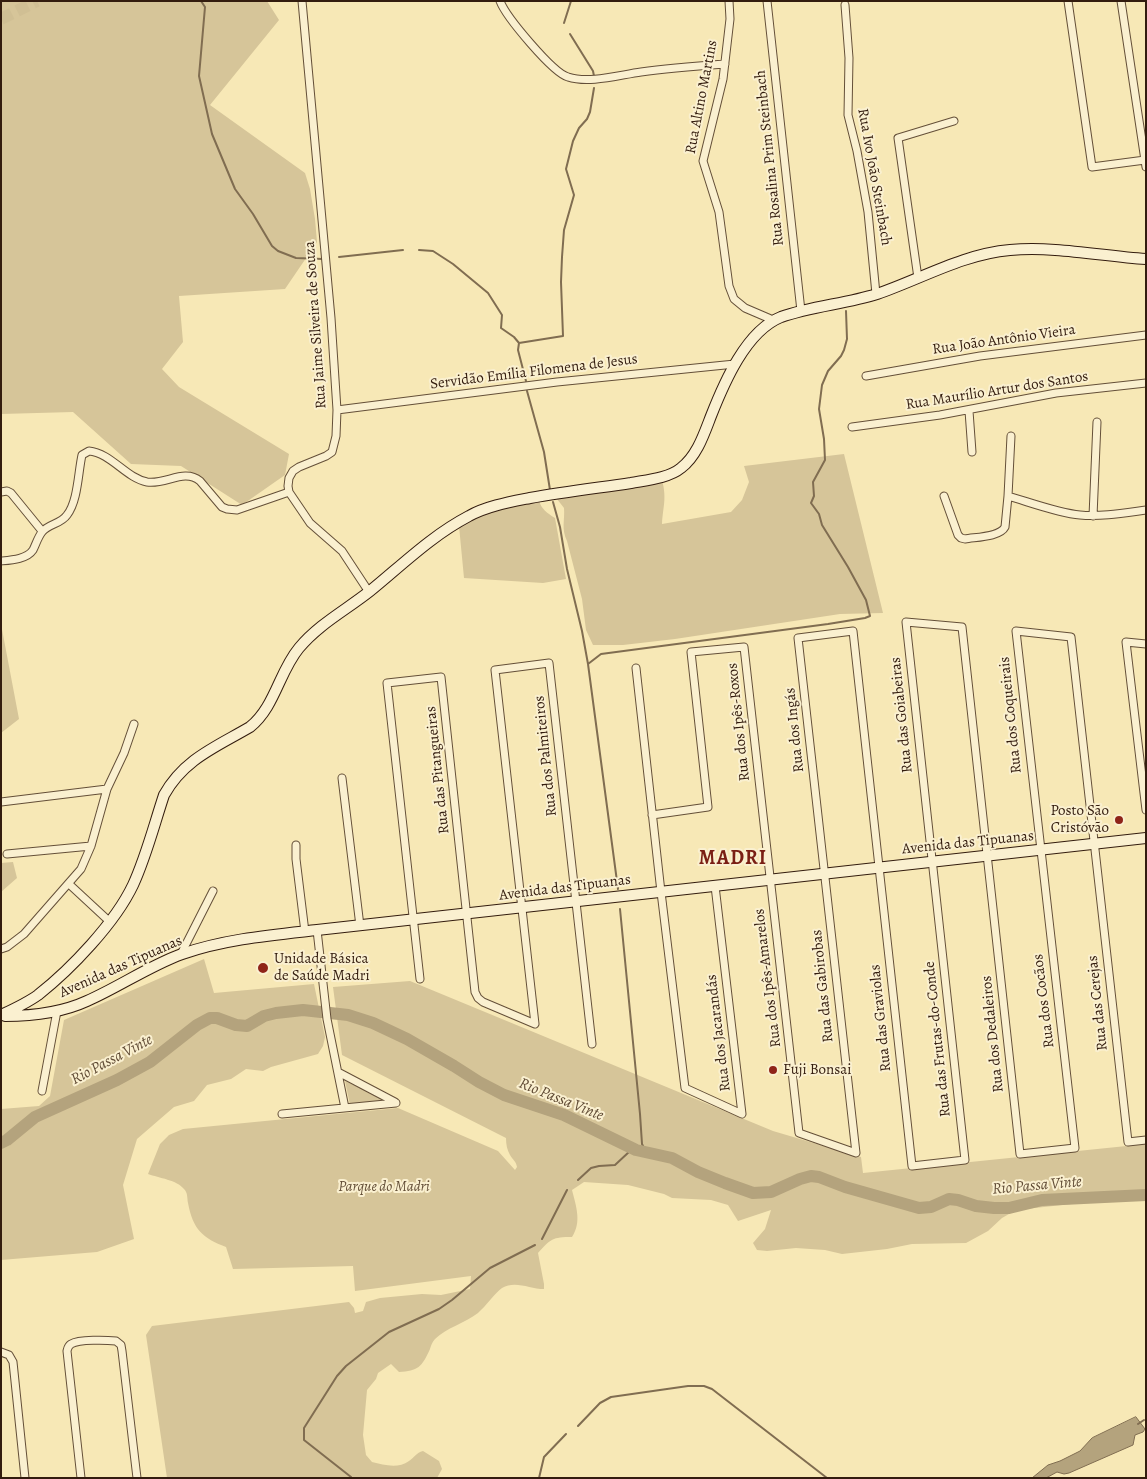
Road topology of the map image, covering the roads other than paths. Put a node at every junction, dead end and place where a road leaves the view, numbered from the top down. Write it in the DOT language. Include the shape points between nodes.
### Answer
graph roads {
  1 [pos="302,1"];
  2 [pos="500,1"];
  3 [pos="729,1"];
  4 [pos="766,1"];
  5 [pos="1068,1"];
  6 [pos="1121,1"];
  7 [pos="845,6"];
  8 [pos="725,64"];
  9 [pos="954,121"];
  10 [pos="1145,163"];
  11 [pos="1146,259"];
  12 [pos="918,278"];
  13 [pos="876,294"];
  14 [pos="801,311"];
  15 [pos="773,320"];
  16 [pos="1146,335"];
  17 [pos="735,364"];
  18 [pos="866,376"];
  19 [pos="1146,383"];
  20 [pos="337,410"];
  21 [pos="969,411"];
  22 [pos="1097,422"];
  23 [pos="852,426"];
  24 [pos="1011,436"];
  25 [pos="972,452"];
  26 [pos="1,492"];
  27 [pos="289,492"];
  28 [pos="944,496"];
  29 [pos="1008,496"];
  30 [pos="1146,510"];
  31 [pos="1093,516"];
  32 [pos="42,531"];
  33 [pos="1,561"];
  34 [pos="370,592"];
  35 [pos="853,631"];
  36 [pos="1146,644"];
  37 [pos="636,668"];
  38 [pos="134,724"];
  39 [pos="342,778"];
  40 [pos="108,789"];
  41 [pos="1,802"];
  42 [pos="1146,810"];
  43 [pos="652,815"];
  44 [pos="1146,838"];
  45 [pos="1094,844"];
  46 [pos="296,845"];
  47 [pos="91,846"];
  48 [pos="1040,850"];
  49 [pos="7,854"];
  50 [pos="987,856"];
  51 [pos="932,862"];
  52 [pos="878,868"];
  53 [pos="825,874"];
  54 [pos="770,880"];
  55 [pos="69,884"];
  56 [pos="715,886"];
  57 [pos="213,891"];
  58 [pos="661,892"];
  59 [pos="576,902"];
  60 [pos="522,908"];
  61 [pos="467,914"];
  62 [pos="413,920"];
  63 [pos="110,922"];
  64 [pos="360,926"];
  65 [pos="317,930"];
  66 [pos="305,932"];
  67 [pos="1,949"];
  68 [pos="181,954"];
  69 [pos="420,979"];
  70 [pos="57,1011"];
  71 [pos="1,1016"];
  72 [pos="592,1044"];
  73 [pos="338,1072"];
  74 [pos="42,1091"];
  75 [pos="345,1108"];
  76 [pos="282,1114"];
  77 [pos="799,1133"];
  78 [pos="1146,1140"];
  79 [pos="1075,1148"];
  80 [pos="912,1166"];
  81 [pos="1,1352"];
  82 [pos="26,1478"];
  83 [pos="81,1478"];
  84 [pos="137,1478"];
  1 -- 20 [label="street, Rua Jaime Silveira de Souza"];
  2 -- 8 [label="street" via="509,18 552,67 566,77 586,80"];
  3 -- 8 [label="street, Rua Altino Martins"];
  4 -- 14 [label="street, Rua Rosalina Prim Steinbach"];
  5 -- 10 [label="street" via="1092,167"];
  6 -- 10 [label="street"];
  7 -- 13 [label="street, Rua Ivo João Steinbach" via="849,58 848,114 868,212"];
  8 -- 15 [label="street, Rua Altino Martins" via="703,166 719,212 734,298 745,308"];
  9 -- 12 [label="street" via="898,138"];
  11 -- 12 [label="main road" via="1058,250 1010,250 976,256"];
  12 -- 13 [label="main road"];
  13 -- 14 [label="main road"];
  14 -- 15 [label="main road"];
  15 -- 17 [label="main road" via="764,326"];
  16 -- 18 [label="street, Rua João Antônio Vieira" via="980,356"];
  17 -- 20 [label="street, Servidão Emília Filomena de Jesus" via="557,382"];
  17 -- 34 [label="main road" via="699,444 681,468 642,481 542,496 470,515 434,538"];
  19 -- 21 [label="street, Rua Maurílio Artur dos Santos" via="1056,394"];
  20 -- 27 [label="street, Rua Jaime Silveira de Souza" via="332,452 293,471 289,478"];
  21 -- 23 [label="street, Rua Maurílio Artur dos Santos"];
  21 -- 25 [label="street"];
  22 -- 31 [label="street"];
  24 -- 29 [label="street"];
  26 -- 32 [label="street" via="11,493"];
  27 -- 32 [label="street" via="237,510 227,509 196,477 188,475 148,482 89,451 82,455 74,501 68,515"];
  27 -- 34 [label="street" via="310,523 345,555"];
  28 -- 29 [label="street" via="958,535 965,539 1003,531"];
  29 -- 31 [label="street" via="1073,514"];
  30 -- 31 [label="street"];
  32 -- 33 [label="street" via="27,556"];
  34 -- 63 [label="main road" via="326,623 299,649 258,720 180,771 164,795 135,879"];
  35 -- 52 [label="street, Rua das Graviolas"];
  35 -- 53 [label="street, Rua dos Ingás" via="798,638"];
  36 -- 42 [label="street" via="1126,642"];
  37 -- 43 [label="street"];
  38 -- 40 [label="street"];
  39 -- 64 [label="street"];
  40 -- 41 [label="street"];
  40 -- 47 [label="street"];
  43 -- 54 [label="street, Rua dos Ipês-Roxos" via="708,807 691,652 744,647"];
  43 -- 58 [label="street"];
  44 -- 45 [label="main road, Avenida das Tipuanas"];
  45 -- 48 [label="main road, Avenida das Tipuanas"];
  45 -- 48 [label="street, Rua dos Coqueirais" via="1071,637 1016,631"];
  45 -- 78 [label="street, Rua das Cerejas" via="1128,1142"];
  46 -- 66 [label="street"];
  47 -- 49 [label="street"];
  47 -- 55 [label="street" via="84,864"];
  48 -- 50 [label="main road, Avenida das Tipuanas"];
  48 -- 79 [label="street, Rua dos Cocãos"];
  50 -- 51 [label="main road, Avenida das Tipuanas"];
  50 -- 51 [label="street, Rua das Goiabeiras" via="962,627 906,622"];
  50 -- 79 [label="street, Rua dos Dedaleiros" via="1020,1154"];
  51 -- 52 [label="main road, Avenida das Tipuanas"];
  51 -- 80 [label="street, Rua das Frutas-do-Conde" via="965,1160"];
  52 -- 53 [label="main road, Avenida das Tipuanas"];
  52 -- 80 [label="street, Rua das Graviolas"];
  53 -- 54 [label="main road, Avenida das Tipuanas"];
  53 -- 77 [label="street, Rua das Gabirobas" via="856,1153"];
  54 -- 56 [label="main road, Avenida das Tipuanas"];
  54 -- 77 [label="street, Rua dos Ipês-Amarelos"];
  55 -- 63 [label="street"];
  55 -- 67 [label="street" via="24,934"];
  56 -- 58 [label="main road, Avenida das Tipuanas"];
  56 -- 58 [label="street, Rua dos Jacarandás" via="742,1114 685,1088"];
  57 -- 68 [label="street"];
  58 -- 59 [label="main road, Avenida das Tipuanas"];
  59 -- 60 [label="main road, Avenida das Tipuanas"];
  59 -- 60 [label="street, Rua dos Palmiteiros" via="550,663 495,670"];
  59 -- 72 [label="street"];
  60 -- 61 [label="main road, Avenida das Tipuanas"];
  60 -- 61 [label="street" via="535,1024 478,998"];
  61 -- 62 [label="main road, Avenida das Tipuanas"];
  61 -- 62 [label="street, Rua das Pitangueiras" via="441,677 386,683"];
  62 -- 64 [label="main road, Avenida das Tipuanas"];
  62 -- 69 [label="street"];
  63 -- 71 [label="main road" via="50,985"];
  64 -- 65 [label="main road, Avenida das Tipuanas"];
  65 -- 66 [label="main road, Avenida das Tipuanas"];
  65 -- 73 [label="street" via="327,1019"];
  66 -- 68 [label="main road, Avenida das Tipuanas" via="235,941"];
  68 -- 70 [label="main road, Avenida das Tipuanas" via="85,1002"];
  70 -- 71 [label="main road, Avenida das Tipuanas"];
  70 -- 74 [label="street"];
  73 -- 75 [label="street"];
  73 -- 75 [label="street" via="396,1103"];
  75 -- 76 [label="street"];
  81 -- 82 [label="street" via="13,1362"];
  83 -- 84 [label="street" via="67,1354 68,1348 75,1343 102,1340 116,1341 121,1345"];
}
